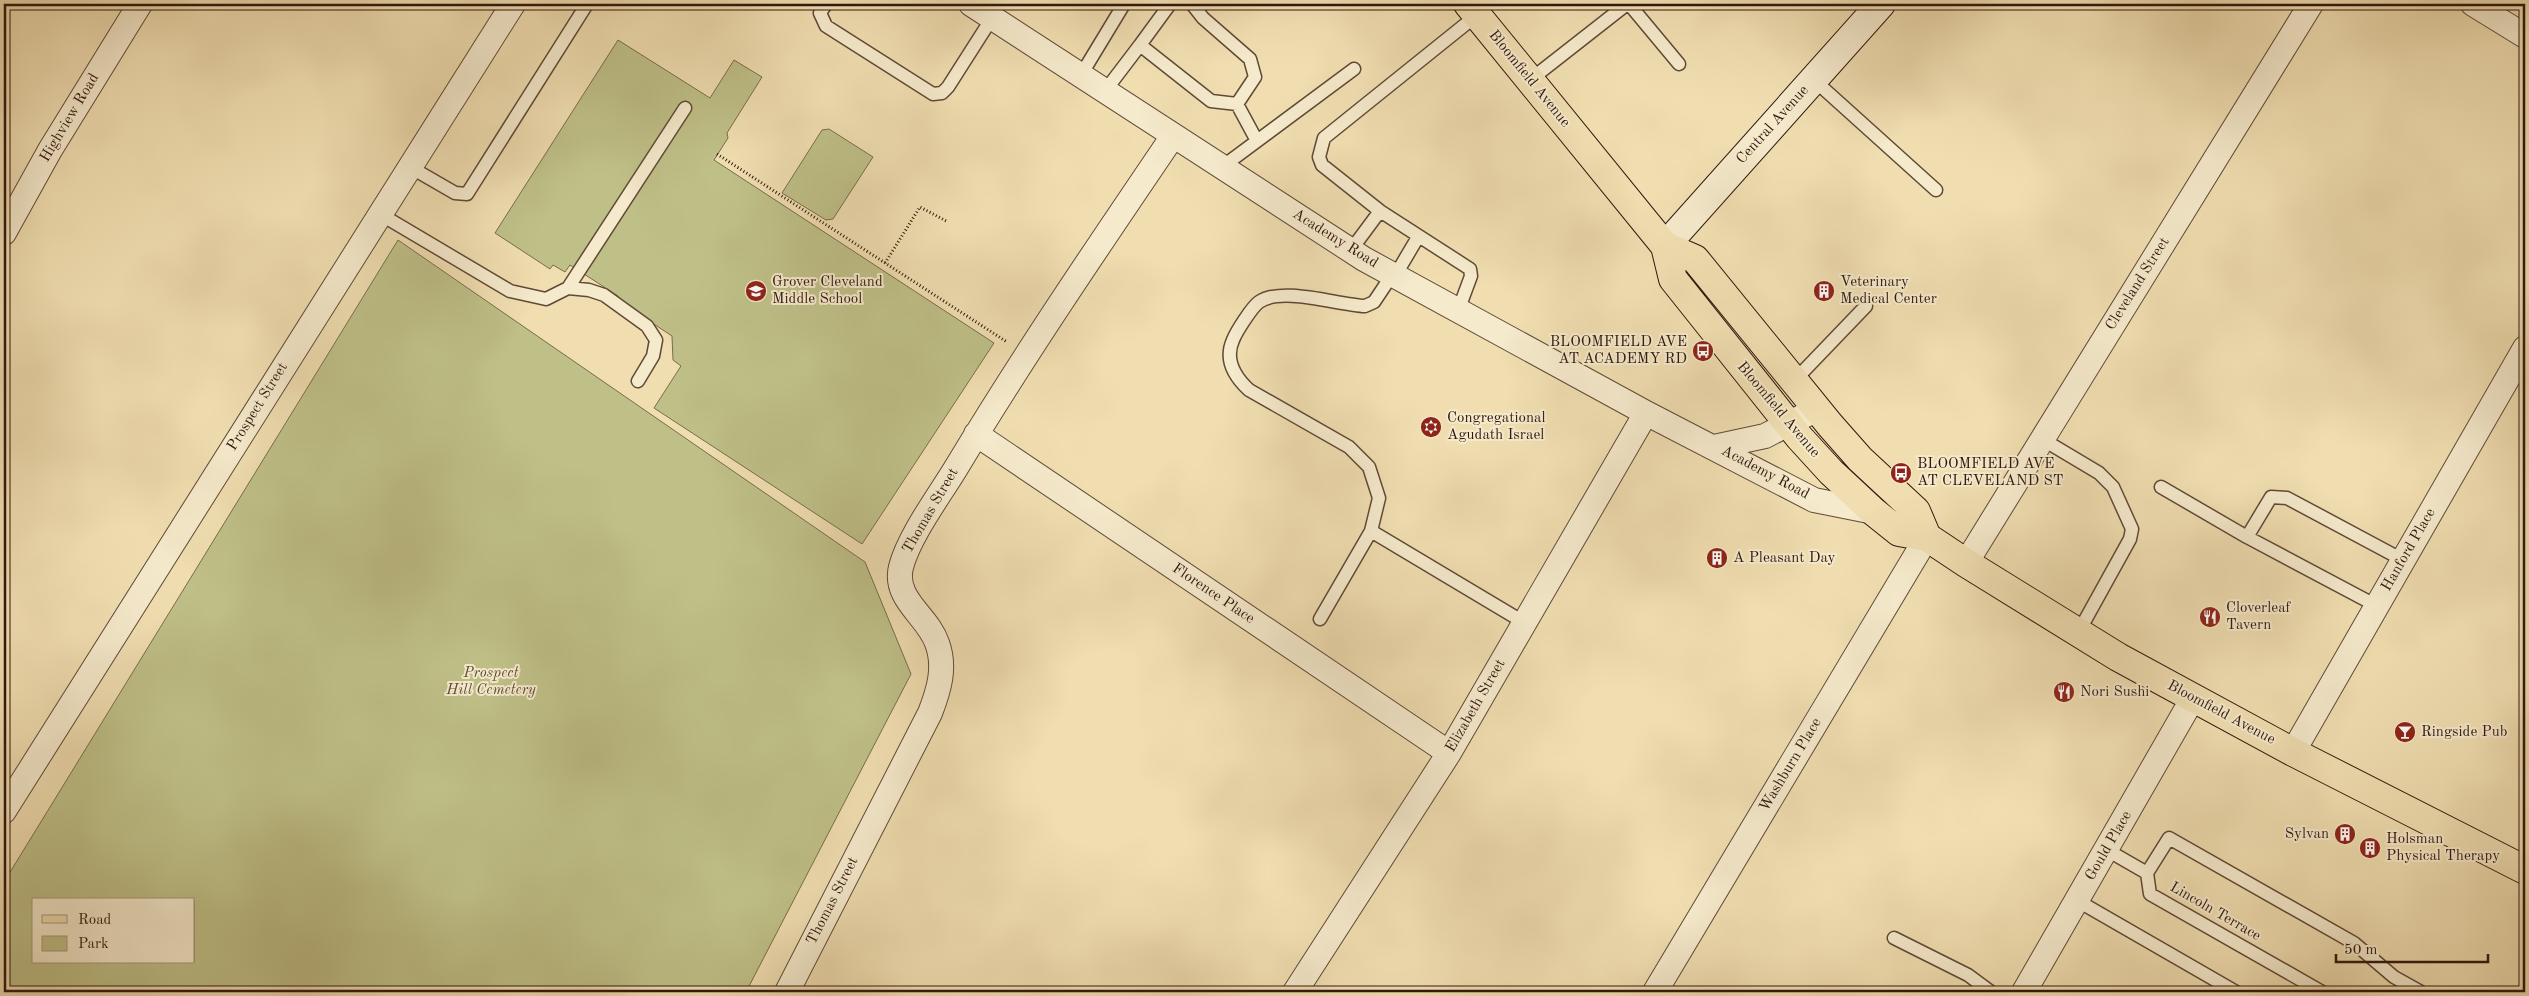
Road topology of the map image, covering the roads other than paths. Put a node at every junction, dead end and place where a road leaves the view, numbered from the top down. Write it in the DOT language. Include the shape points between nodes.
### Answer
graph roads {
  1 [pos="140,4"];
  2 [pos="513,4"];
  3 [pos="587,4"];
  4 [pos="826,4"];
  5 [pos="971,4"];
  6 [pos="1124,4"];
  7 [pos="1170,4"];
  8 [pos="1192,4"];
  9 [pos="1628,4"];
  10 [pos="1881,4"];
  11 [pos="2311,4"];
  12 [pos="2473,4"];
  13 [pos="1472,7"];
  14 [pos="992,18"];
  15 [pos="2525,36"];
  16 [pos="1140,45"];
  17 [pos="1679,64"];
  18 [pos="1354,69"];
  19 [pos="1081,75"];
  20 [pos="1530,80"];
  21 [pos="1814,80"];
  22 [pos="1105,91"];
  23 [pos="1237,104"];
  24 [pos="685,108"];
  25 [pos="1173,136"];
  26 [pos="1257,141"];
  27 [pos="410,167"];
  28 [pos="1222,167"];
  29 [pos="1936,190"];
  30 [pos="1380,211"];
  31 [pos="380,214"];
  32 [pos="4,233"];
  33 [pos="1418,237"];
  34 [pos="1665,246"];
  35 [pos="1350,250"];
  36 [pos="1394,276"];
  37 [pos="568,288"];
  38 [pos="1866,306"];
  39 [pos="1458,311"];
  40 [pos="2525,348"];
  41 [pos="638,381"];
  42 [pos="1794,381"];
  43 [pos="1817,409"];
  44 [pos="1646,413"];
  45 [pos="1788,424"];
  46 [pos="976,434"];
  47 [pos="2042,439"];
  48 [pos="1714,446"];
  49 [pos="2161,487"];
  50 [pos="1874,512"];
  51 [pos="1371,531"];
  52 [pos="1927,537"];
  53 [pos="2247,537"];
  54 [pos="2403,560"];
  55 [pos="1966,564"];
  56 [pos="2377,606"];
  57 [pos="1320,619"];
  58 [pos="1525,623"];
  59 [pos="2078,633"];
  60 [pos="2193,698"];
  61 [pos="2293,752"];
  62 [pos="1449,754"];
  63 [pos="4,811"];
  64 [pos="2107,850"];
  65 [pos="2525,870"];
  66 [pos="2147,873"];
  67 [pos="2078,900"];
  68 [pos="1894,938"];
  69 [pos="787,992"];
  70 [pos="1295,992"];
  71 [pos="1655,992"];
  72 [pos="1991,992"];
  73 [pos="2024,992"];
  74 [pos="2236,992"];
  75 [pos="2322,992"];
  76 [pos="2421,992"];
  1 -- 32 [label="street, Highview Road" via="50,150"];
  2 -- 27 [label="street, Prospect Street"];
  3 -- 27 [label="lane" via="467,194 458,194"];
  4 -- 14 [label="lane" via="820,14 826,26 933,94 942,93 948,86"];
  5 -- 14 [label="street, Academy Road"];
  6 -- 19 [label="lane"];
  7 -- 16 [label="lane"];
  8 -- 23 [label="lane" via="1203,18 1250,59 1255,77"];
  9 -- 17 [label="lane"];
  9 -- 20 [label="lane"];
  10 -- 21 [label="main road, Central Avenue"];
  11 -- 47 [label="street, Cleveland Street"];
  12 -- 15 [label="street"];
  13 -- 20 [label="main road, Bloomfield Avenue"];
  13 -- 30 [label="lane" via="1324,138 1319,157 1322,165"];
  14 -- 19 [label="street, Academy Road"];
  16 -- 22 [label="lane"];
  16 -- 23 [label="lane" via="1211,101"];
  18 -- 26 [label="lane"];
  19 -- 22 [label="street, Academy Road"];
  20 -- 34 [label="main road, Bloomfield Avenue"];
  21 -- 29 [label="lane"];
  21 -- 34 [label="main road, Central Avenue"];
  22 -- 25 [label="street, Academy Road"];
  23 -- 26 [label="lane"];
  24 -- 37 [label="lane"];
  25 -- 28 [label="street, Academy Road"];
  25 -- 46 [label="street, Thomas Street"];
  26 -- 28 [label="lane"];
  27 -- 31 [label="street, Prospect Street"];
  28 -- 35 [label="street, Academy Road"];
  30 -- 33 [label="lane"];
  30 -- 35 [label="lane"];
  31 -- 37 [label="lane" via="510,291 546,300"];
  31 -- 63 [label="street, Prospect Street"];
  33 -- 36 [label="lane"];
  33 -- 39 [label="lane" via="1470,269 1472,276"];
  34 -- 42 [label="main road, Bloomfield Avenue" via="1695,259"];
  34 -- 45 [label="main road, Bloomfield Avenue" via="1673,279"];
  35 -- 36 [label="street, Academy Road"];
  36 -- 39 [label="street, Academy Road"];
  36 -- 51 [label="lane" via="1374,302 1365,306 1297,297 1269,298 1258,303 1230,348 1236,378 1249,390 1349,447 1369,468 1379,498"];
  37 -- 41 [label="lane" via="604,295 647,326 656,340 653,356"];
  38 -- 42 [label="lane"];
  39 -- 44 [label="street, Academy Road"];
  40 -- 54 [label="street, Hanford Place"];
  42 -- 43 [label="main road, Bloomfield Avenue"];
  43 -- 45 [label="street, Academy Road"];
  43 -- 52 [label="main road, Bloomfield Avenue" via="1860,459 1916,511"];
  44 -- 48 [label="street, Academy Road"];
  44 -- 58 [label="street, Elizabeth Street"];
  45 -- 48 [label="street, Academy Road" via="1765,436"];
  45 -- 50 [label="main road, Bloomfield Avenue" via="1831,472"];
  46 -- 62 [label="street, Florence Place"];
  46 -- 69 [label="street, Thomas Street" via="906,552 899,577 909,602 937,642 941,661 938,692"];
  47 -- 55 [label="street, Cleveland Street"];
  47 -- 59 [label="lane" via="2099,473 2113,487 2132,529 2130,540"];
  48 -- 50 [label="street, Academy Road" via="1814,500"];
  49 -- 53 [label="lane"];
  50 -- 52 [label="main road, Bloomfield Avenue" via="1899,532"];
  51 -- 57 [label="lane"];
  51 -- 58 [label="lane"];
  52 -- 55 [label="main road, Bloomfield Avenue"];
  52 -- 71 [label="street, Washburn Place"];
  53 -- 54 [label="lane" via="2271,497 2279,496"];
  53 -- 56 [label="lane"];
  54 -- 56 [label="street, Hanford Place"];
  55 -- 59 [label="main road, Bloomfield Avenue"];
  56 -- 61 [label="street, Hanford Place"];
  58 -- 62 [label="street, Elizabeth Street"];
  59 -- 60 [label="main road, Bloomfield Avenue"];
  60 -- 61 [label="main road, Bloomfield Avenue"];
  60 -- 64 [label="street, Gould Place"];
  61 -- 65 [label="main road, Bloomfield Avenue"];
  62 -- 70 [label="street, Elizabeth Street"];
  64 -- 66 [label="lane"];
  64 -- 67 [label="street, Gould Place"];
  66 -- 75 [label="lane, Lincoln Terrace" via="2150,894"];
  66 -- 76 [label="lane" via="2169,838 2354,943 2394,977"];
  67 -- 73 [label="street, Gould Place"];
  67 -- 74 [label="lane"];
  68 -- 72 [label="lane" via="1968,975"];
}
